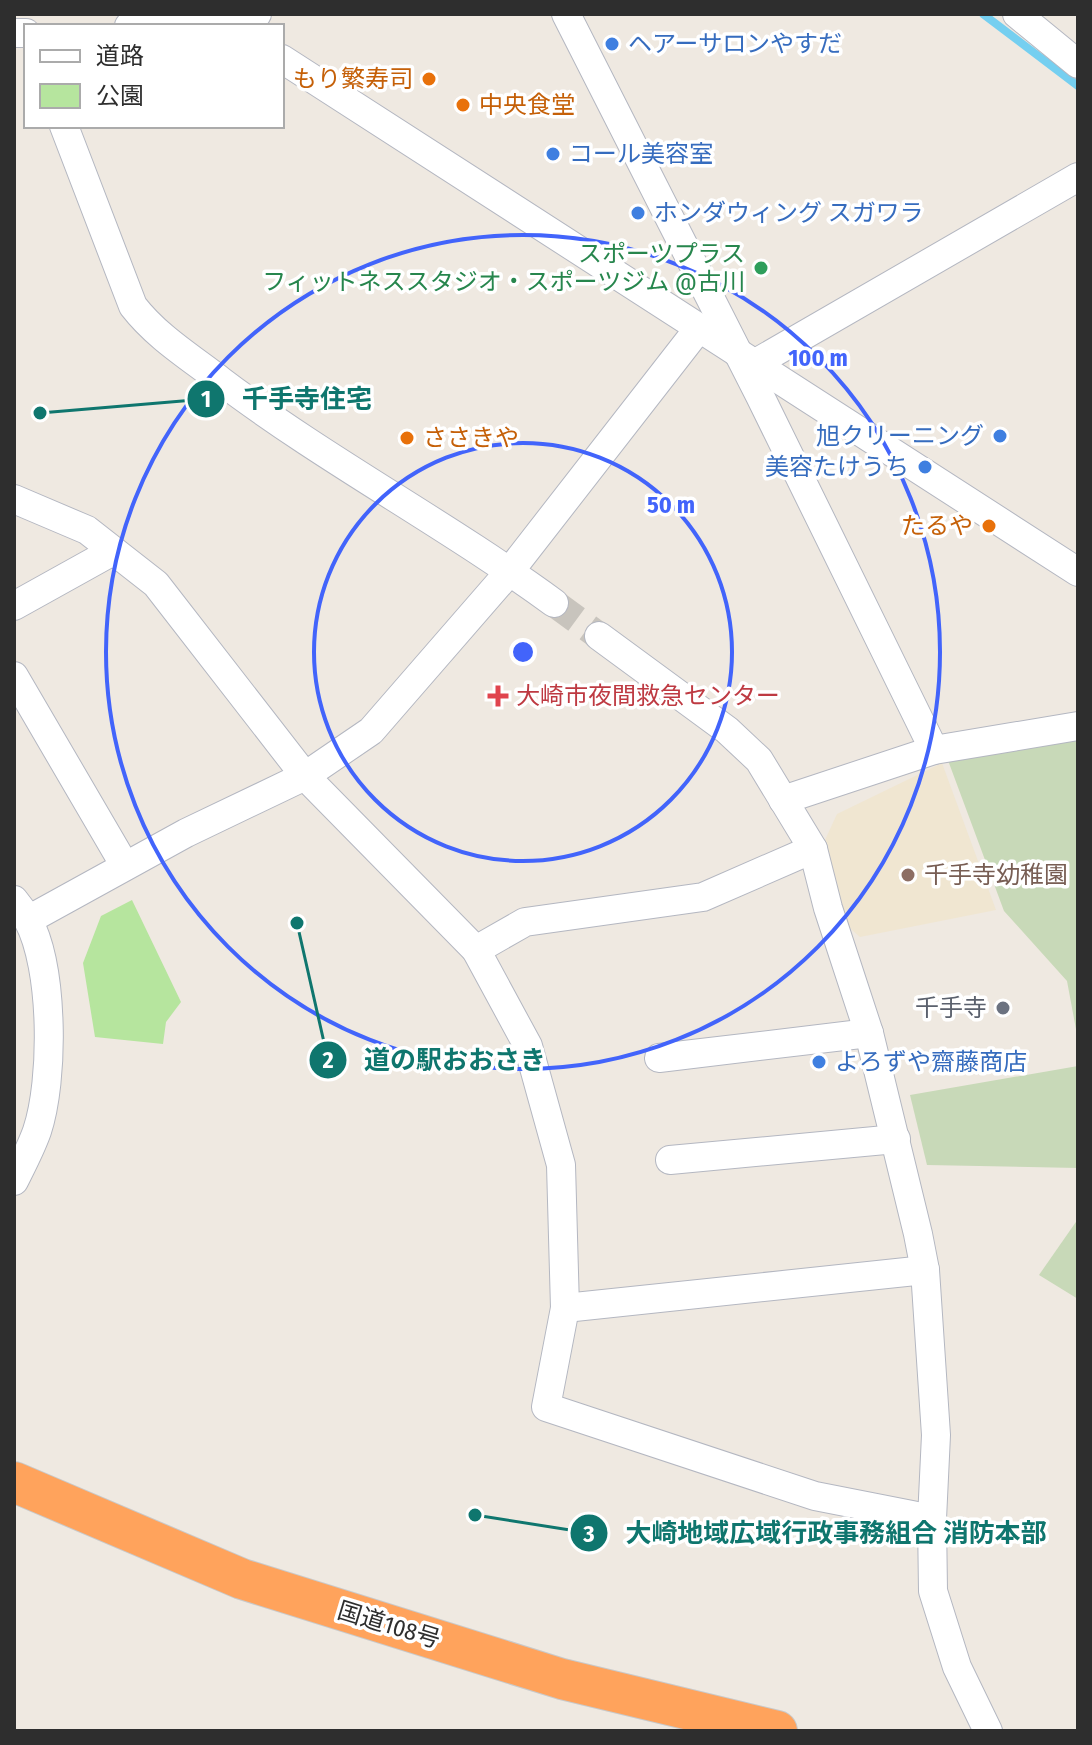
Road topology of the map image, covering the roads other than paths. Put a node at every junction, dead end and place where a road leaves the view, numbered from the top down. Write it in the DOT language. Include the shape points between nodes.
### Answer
graph roads {
  1 [pos="257,14"];
  2 [pos="566,14"];
  3 [pos="1017,14"];
  4 [pos="227,23"];
  5 [pos="194,24"];
  6 [pos="284,60"];
  7 [pos="1078,64"];
  8 [pos="65,128"];
  9 [pos="1078,177"];
  10 [pos="699,328"];
  11 [pos="746,358"];
  12 [pos="14,499"];
  13 [pos="113,551"];
  14 [pos="510,571"];
  15 [pos="1078,572"];
  16 [pos="554,603"];
  17 [pos="14,606"];
  18 [pos="599,636"];
  19 [pos="14,676"];
  20 [pos="1078,726"];
  21 [pos="934,750"];
  22 [pos="305,776"];
  23 [pos="783,800"];
  24 [pos="813,849"];
  25 [pos="125,866"];
  26 [pos="21,910"];
  27 [pos="476,950"];
  28 [pos="869,1033"];
  29 [pos="659,1058"];
  30 [pos="896,1139"];
  31 [pos="670,1160"];
  32 [pos="14,1181"];
  33 [pos="925,1270"];
  34 [pos="565,1308"];
  35 [pos="14,1482"];
  36 [pos="932,1519"];
  37 [pos="777,1731"];
  38 [pos="988,1731"];
  1 -- 4 [label="street"];
  2 -- 11 [label="street"];
  3 -- 7 [label="street"];
  4 -- 5 [label="street"];
  6 -- 10 [label="street"];
  8 -- 14 [label="street" via="133,306 149,326 264,413"];
  9 -- 11 [label="street"];
  10 -- 11 [label="street"];
  10 -- 14 [label="street"];
  11 -- 15 [label="street"];
  11 -- 21 [label="street"];
  12 -- 13 [label="street" via="87,530"];
  13 -- 17 [label="street"];
  13 -- 22 [label="street" via="156,584"];
  14 -- 16 [label="street"];
  14 -- 22 [label="street" via="371,731"];
  18 -- 23 [label="street" via="727,730 759,760"];
  19 -- 25 [label="street"];
  20 -- 21 [label="street"];
  21 -- 23 [label="street"];
  22 -- 25 [label="street"];
  22 -- 27 [label="street"];
  23 -- 24 [label="street"];
  24 -- 27 [label="street" via="703,897 525,922"];
  24 -- 28 [label="street"];
  25 -- 26 [label="street"];
  26 -- 32 [label="street" via="40,951 49,1038 37,1130"];
  27 -- 34 [label="street" via="528,1046 561,1165"];
  28 -- 29 [label="street"];
  28 -- 30 [label="street"];
  30 -- 31 [label="street"];
  30 -- 33 [label="street"];
  33 -- 34 [label="street"];
  33 -- 36 [label="street" via="936,1435"];
  34 -- 36 [label="street" via="546,1407 815,1496"];
  35 -- 37 [label="highway, 国道108号" via="242,1579 562,1679"];
  36 -- 38 [label="street" via="933,1591 957,1667"];
}
